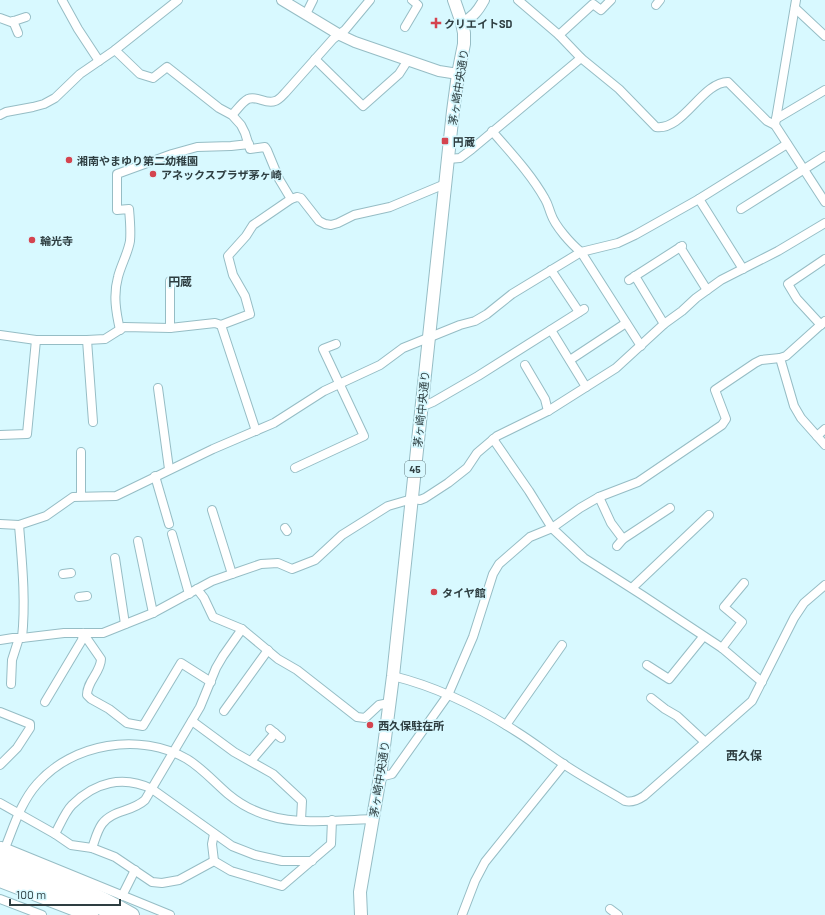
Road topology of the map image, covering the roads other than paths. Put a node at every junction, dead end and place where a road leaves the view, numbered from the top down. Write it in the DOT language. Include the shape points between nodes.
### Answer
graph roads {
  1 [pos="62,0"];
  2 [pos="178,0"];
  3 [pos="282,0"];
  4 [pos="313,0"];
  5 [pos="370,0"];
  6 [pos="412,0"];
  7 [pos="454,0"];
  8 [pos="484,0"];
  9 [pos="518,0"];
  10 [pos="611,0"];
  11 [pos="796,4"];
  12 [pos="306,14"];
  13 [pos="26,17"];
  14 [pos="0,18"];
  15 [pos="13,21"];
  16 [pos="462,23"];
  17 [pos="405,27"];
  18 [pos="18,33"];
  19 [pos="340,35"];
  20 [pos="559,35"];
  21 [pos="825,36"];
  22 [pos="115,50"];
  23 [pos="316,58"];
  24 [pos="581,58"];
  25 [pos="408,60"];
  26 [pos="99,61"];
  27 [pos="458,74"];
  28 [pos="825,90"];
  29 [pos="0,115"];
  30 [pos="232,115"];
  31 [pos="776,122"];
  32 [pos="492,131"];
  33 [pos="249,144"];
  34 [pos="787,144"];
  35 [pos="825,156"];
  36 [pos="448,159"];
  37 [pos="804,169"];
  38 [pos="446,184"];
  39 [pos="291,199"];
  40 [pos="698,199"];
  41 [pos="825,202"];
  42 [pos="742,209"];
  43 [pos="825,223"];
  44 [pos="581,252"];
  45 [pos="825,259"];
  46 [pos="743,269"];
  47 [pos="551,270"];
  48 [pos="170,281"];
  49 [pos="707,290"];
  50 [pos="626,323"];
  51 [pos="823,323"];
  52 [pos="664,324"];
  53 [pos="221,325"];
  54 [pos="170,328"];
  55 [pos="120,330"];
  56 [pos="551,330"];
  57 [pos="0,335"];
  58 [pos="429,338"];
  59 [pos="36,340"];
  60 [pos="87,340"];
  61 [pos="336,344"];
  62 [pos="640,346"];
  63 [pos="780,358"];
  64 [pos="570,360"];
  65 [pos="525,365"];
  66 [pos="339,385"];
  67 [pos="586,387"];
  68 [pos="158,388"];
  69 [pos="421,407"];
  70 [pos="548,410"];
  71 [pos="93,422"];
  72 [pos="825,429"];
  73 [pos="256,431"];
  74 [pos="0,435"];
  75 [pos="817,436"];
  76 [pos="493,439"];
  77 [pos="825,445"];
  78 [pos="81,452"];
  79 [pos="295,468"];
  80 [pos="169,469"];
  81 [pos="155,476"];
  82 [pos="81,496"];
  83 [pos="599,497"];
  84 [pos="412,499"];
  85 [pos="670,508"];
  86 [pos="212,510"];
  87 [pos="709,515"];
  88 [pos="0,524"];
  89 [pos="19,524"];
  90 [pos="169,524"];
  91 [pos="552,528"];
  92 [pos="172,534"];
  93 [pos="623,539"];
  94 [pos="138,541"];
  95 [pos="617,546"];
  96 [pos="115,558"];
  97 [pos="232,574"];
  98 [pos="744,583"];
  99 [pos="825,585"];
  100 [pos="632,588"];
  101 [pos="197,589"];
  102 [pos="189,594"];
  103 [pos="153,613"];
  104 [pos="126,624"];
  105 [pos="242,629"];
  106 [pos="82,633"];
  107 [pos="703,637"];
  108 [pos="20,638"];
  109 [pos="0,640"];
  110 [pos="562,645"];
  111 [pos="722,648"];
  112 [pos="268,650"];
  113 [pos="647,665"];
  114 [pos="393,676"];
  115 [pos="211,682"];
  116 [pos="762,682"];
  117 [pos="12,684"];
  118 [pos="448,695"];
  119 [pos="651,698"];
  120 [pos="45,702"];
  121 [pos="389,703"];
  122 [pos="224,711"];
  123 [pos="0,712"];
  124 [pos="192,721"];
  125 [pos="506,725"];
  126 [pos="275,733"];
  127 [pos="705,742"];
  128 [pos="173,752"];
  129 [pos="4,756"];
  130 [pos="251,760"];
  131 [pos="564,764"];
  132 [pos="0,765"];
  133 [pos="380,777"];
  134 [pos="152,789"];
  135 [pos="0,803"];
  136 [pos="18,813"];
  137 [pos="373,819"];
  138 [pos="301,820"];
  139 [pos="332,820"];
  140 [pos="55,834"];
  141 [pos="214,834"];
  142 [pos="92,848"];
  143 [pos="2,850"];
  144 [pos="214,861"];
  145 [pos="312,861"];
  146 [pos="0,869"];
  147 [pos="135,870"];
  148 [pos="0,878"];
  149 [pos="0,889"];
  150 [pos="122,896"];
  151 [pos="0,898"];
  152 [pos="610,909"];
  153 [pos="67,913"];
  154 [pos="42,915"];
  155 [pos="91,915"];
  156 [pos="99,915"];
  157 [pos="116,915"];
  158 [pos="122,915"];
  159 [pos="132,915"];
  160 [pos="170,915"];
  161 [pos="361,915"];
  162 [pos="462,915"];
  163 [pos="618,915"];
  1 -- 26 [label="street"];
  2 -- 22 [label="street"];
  3 -- 12 [label="street"];
  4 -- 12 [label="street"];
  5 -- 19 [label="street"];
  6 -- 17 [label="street" via="418,4"];
  7 -- 16 [label="main road, 茅ヶ崎中央通り / 45"];
  8 -- 16 [label="street" via="475,14"];
  9 -- 20 [label="street"];
  10 -- 20 [label="street" via="601,10 593,4"];
  11 -- 21 [label="street"];
  11 -- 31 [label="street"];
  12 -- 19 [label="street"];
  13 -- 15 [label="street"];
  14 -- 15 [label="street"];
  15 -- 18 [label="street"];
  16 -- 27 [label="main road, 茅ヶ崎中央通り / 45" via="464,44"];
  19 -- 23 [label="street"];
  19 -- 25 [label="street"];
  20 -- 24 [label="street"];
  22 -- 26 [label="street"];
  22 -- 30 [label="street" via="146,77 153,78 167,67 219,108"];
  23 -- 25 [label="street" via="363,106 399,74"];
  23 -- 30 [label="street" via="277,101 250,98"];
  24 -- 31 [label="street" via="619,89 656,127 665,127 676,120 722,82 728,82 767,121"];
  24 -- 32 [label="street"];
  25 -- 27 [label="street" via="439,71"];
  26 -- 29 [label="street" via="80,74 55,98 44,104"];
  27 -- 36 [label="main road, 茅ヶ崎中央通り / 45"];
  28 -- 31 [label="street"];
  30 -- 33 [label="street" via="241,125"];
  31 -- 34 [label="street"];
  32 -- 36 [label="street" via="460,158"];
  32 -- 44 [label="street" via="536,185 568,241"];
  33 -- 39 [label="street" via="250,149 265,147"];
  33 -- 55 [label="street" via="197,147 116,174 117,210 129,209 130,230 130,242 116,288 116,312"];
  34 -- 37 [label="street"];
  34 -- 40 [label="street"];
  35 -- 37 [label="street"];
  36 -- 38 [label="main road, 茅ヶ崎中央通り / 45"];
  37 -- 41 [label="street"];
  37 -- 42 [label="street"];
  38 -- 39 [label="street" via="390,207 354,215 331,225 319,221 300,198"];
  38 -- 58 [label="main road, 茅ヶ崎中央通り / 45"];
  39 -- 53 [label="street" via="253,225 228,256 233,275 245,296 250,314"];
  40 -- 44 [label="street" via="618,243"];
  40 -- 46 [label="street"];
  43 -- 46 [label="street"];
  44 -- 47 [label="street"];
  44 -- 50 [label="street"];
  45 -- 51 [label="street" via="788,284 797,299"];
  46 -- 49 [label="street"];
  47 -- 56 [label="street" via="581,311"];
  47 -- 58 [label="street" via="512,294 487,314"];
  48 -- 54 [label="street"];
  49 -- 52 [label="street"];
  49 -- 52 [label="street" via="681,247 632,278"];
  50 -- 62 [label="street"];
  50 -- 64 [label="street"];
  51 -- 63 [label="street" via="786,356"];
  52 -- 62 [label="street"];
  53 -- 54 [label="street" via="215,323"];
  53 -- 73 [label="street"];
  54 -- 55 [label="street" via="124,327"];
  55 -- 60 [label="street" via="105,338"];
  56 -- 64 [label="street"];
  56 -- 69 [label="street" via="440,399"];
  57 -- 59 [label="street"];
  58 -- 66 [label="street" via="403,348 380,365"];
  58 -- 69 [label="main road, 茅ヶ崎中央通り / 45"];
  59 -- 60 [label="street"];
  59 -- 74 [label="street" via="27,434"];
  60 -- 71 [label="street"];
  61 -- 66 [label="street" via="324,350"];
  62 -- 67 [label="street" via="616,368"];
  63 -- 75 [label="street" via="794,406"];
  63 -- 83 [label="street" via="761,360 715,390 726,419 722,425 638,482"];
  64 -- 67 [label="street"];
  65 -- 70 [label="street" via="545,399"];
  66 -- 73 [label="street" via="324,391 274,423"];
  66 -- 79 [label="street" via="364,436"];
  67 -- 70 [label="street"];
  68 -- 80 [label="street"];
  69 -- 84 [label="main road, 茅ヶ崎中央通り / 45"];
  70 -- 76 [label="street"];
  72 -- 75 [label="street"];
  73 -- 80 [label="street"];
  75 -- 77 [label="street"];
  76 -- 84 [label="street" via="477,453 467,468 448,483 425,498"];
  76 -- 91 [label="street"];
  78 -- 82 [label="street"];
  80 -- 81 [label="street"];
  81 -- 82 [label="street" via="116,496"];
  81 -- 90 [label="street"];
  82 -- 89 [label="street" via="73,497 46,516"];
  83 -- 91 [label="street"];
  83 -- 93 [label="street" via="611,523"];
  84 -- 97 [label="street" via="388,506 342,535 315,560 292,569 278,563 261,564"];
  84 -- 114 [label="main road, 茅ヶ崎中央通り / 45"];
  85 -- 93 [label="street"];
  86 -- 97 [label="street"];
  87 -- 100 [label="street"];
  88 -- 89 [label="street"];
  89 -- 108 [label="street" via="23,624"];
  91 -- 100 [label="street" via="584,558"];
  91 -- 118 [label="street" via="530,537 499,564"];
  92 -- 102 [label="street"];
  93 -- 95 [label="street"];
  94 -- 103 [label="street"];
  96 -- 104 [label="street"];
  97 -- 101 [label="street"];
  98 -- 111 [label="street" via="724,607 742,622"];
  99 -- 116 [label="street" via="809,597 800,608"];
  100 -- 107 [label="street"];
  101 -- 102 [label="street"];
  101 -- 105 [label="street" via="213,617"];
  102 -- 103 [label="street"];
  103 -- 104 [label="street"];
  104 -- 106 [label="street" via="103,632"];
  105 -- 112 [label="street"];
  105 -- 115 [label="street" via="223,656"];
  106 -- 108 [label="street"];
  106 -- 115 [label="street" via="101,659 101,664 88,686 87,695 127,723 143,726 181,663"];
  106 -- 120 [label="street" via="82,640"];
  107 -- 111 [label="street"];
  107 -- 113 [label="street" via="669,679"];
  108 -- 109 [label="street"];
  108 -- 117 [label="street" via="12,660"];
  110 -- 125 [label="street"];
  111 -- 116 [label="street"];
  112 -- 121 [label="street" via="357,717 365,718 379,705"];
  112 -- 122 [label="street"];
  114 -- 118 [label="street"];
  114 -- 121 [label="main road, 茅ヶ崎中央通り / 45"];
  115 -- 124 [label="street"];
  116 -- 127 [label="street" via="752,701"];
  118 -- 125 [label="street"];
  118 -- 133 [label="street" via="392,774"];
  119 -- 127 [label="street" via="677,716"];
  121 -- 133 [label="main road, 茅ヶ崎中央通り / 45"];
  123 -- 129 [label="street" via="30,724 21,744"];
  124 -- 128 [label="street"];
  124 -- 130 [label="street" via="234,752"];
  125 -- 131 [label="street"];
  126 -- 130 [label="street"];
  127 -- 131 [label="street" via="644,796 630,802"];
  128 -- 134 [label="street"];
  128 -- 136 [label="street" via="157,747 125,744 90,750 47,774 28,795"];
  128 -- 138 [label="street" via="199,767 243,804 272,817"];
  129 -- 132 [label="street"];
  130 -- 138 [label="street" via="273,774 302,802"];
  131 -- 162 [label="street" via="485,862"];
  133 -- 137 [label="main road, 茅ヶ崎中央通り / 45"];
  134 -- 140 [label="street" via="130,782 104,784 88,792 71,806"];
  134 -- 141 [label="street"];
  134 -- 142 [label="street" via="145,800 137,806 116,813 106,820"];
  135 -- 136 [label="street"];
  136 -- 140 [label="street"];
  136 -- 143 [label="street"];
  137 -- 139 [label="street"];
  137 -- 161 [label="main road, 茅ヶ崎中央通り / 45" via="360,892"];
  138 -- 139 [label="street"];
  139 -- 145 [label="street" via="331,844"];
  140 -- 142 [label="street" via="71,846"];
  141 -- 144 [label="street"];
  141 -- 145 [label="street" via="232,846 255,855 282,861"];
  142 -- 147 [label="street" via="115,857"];
  143 -- 150 [label="street"];
  143 -- 159 [label="highway"];
  144 -- 145 [label="street" via="231,871 282,886"];
  144 -- 147 [label="street" via="179,880 162,883 152,882"];
  146 -- 157 [label="main road"];
  146 -- 158 [label="highway"];
  147 -- 150 [label="street"];
  148 -- 155 [label="highway"];
  148 -- 156 [label="main road"];
  149 -- 153 [label="highway"];
  150 -- 160 [label="street"];
  151 -- 154 [label="street"];
  152 -- 163 [label="street"];
}
